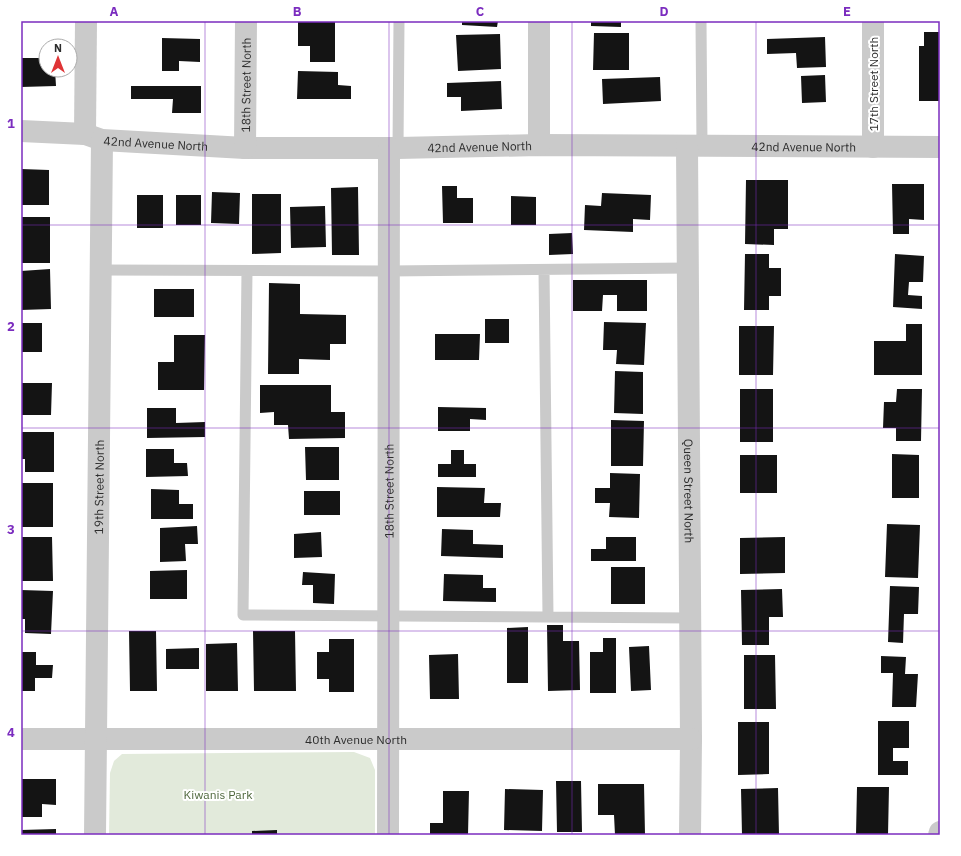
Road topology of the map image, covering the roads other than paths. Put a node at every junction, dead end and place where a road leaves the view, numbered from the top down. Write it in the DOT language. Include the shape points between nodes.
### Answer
graph roads {
  1 [pos="86,21"];
  2 [pos="246,21"];
  3 [pos="399,21"];
  4 [pos="539,21"];
  5 [pos="701,21"];
  6 [pos="873,21"];
  7 [pos="21,131"];
  8 [pos="94,137"];
  9 [pos="539,145"];
  10 [pos="695,146"];
  11 [pos="873,147"];
  12 [pos="940,147"];
  13 [pos="245,148"];
  14 [pos="394,148"];
  15 [pos="688,268"];
  16 [pos="101,270"];
  17 [pos="247,270"];
  18 [pos="544,270"];
  19 [pos="389,271"];
  20 [pos="389,615"];
  21 [pos="548,616"];
  22 [pos="690,618"];
  23 [pos="21,739"];
  24 [pos="95,739"];
  25 [pos="691,739"];
  26 [pos="388,740"];
  27 [pos="940,832"];
  28 [pos="95,835"];
  29 [pos="388,835"];
  30 [pos="690,835"];
  31 [pos="939,835"];
  1 -- 8 [label="street, 19th Street North"];
  2 -- 13 [label="street, 18th Street North"];
  3 -- 14 [label="lane"];
  4 -- 9 [label="street"];
  5 -- 10 [label="lane"];
  6 -- 11 [label="street, 17th Street North"];
  7 -- 8 [label="street, 42nd Avenue North"];
  8 -- 13 [label="street, 42nd Avenue North"];
  8 -- 16 [label="street, 19th Street North"];
  9 -- 10 [label="street, 42nd Avenue North"];
  9 -- 14 [label="street, 42nd Avenue North"];
  10 -- 11 [label="street, 42nd Avenue North"];
  10 -- 15 [label="street, Queen Street North"];
  11 -- 12 [label="street, 42nd Avenue North"];
  13 -- 14 [label="street, 42nd Avenue North"];
  14 -- 19 [label="street, 18th Street North"];
  15 -- 18 [label="lane"];
  15 -- 22 [label="street, Queen Street North"];
  16 -- 17 [label="lane"];
  16 -- 24 [label="street, 19th Street North"];
  17 -- 19 [label="lane"];
  17 -- 20 [label="lane" via="242,615"];
  18 -- 19 [label="lane"];
  18 -- 21 [label="lane"];
  19 -- 20 [label="street, 18th Street North"];
  20 -- 21 [label="lane"];
  20 -- 26 [label="street, 18th Street North"];
  21 -- 22 [label="lane"];
  22 -- 25 [label="street, Queen Street North"];
  23 -- 24 [label="street, 40th Avenue North"];
  24 -- 26 [label="street, 40th Avenue North"];
  24 -- 28 [label="street, 19th Street North"];
  25 -- 26 [label="street, 40th Avenue North"];
  25 -- 30 [label="street, Queen Street North"];
  26 -- 29 [label="street, 18th Street North"];
  27 -- 31 [label="street"];
}
